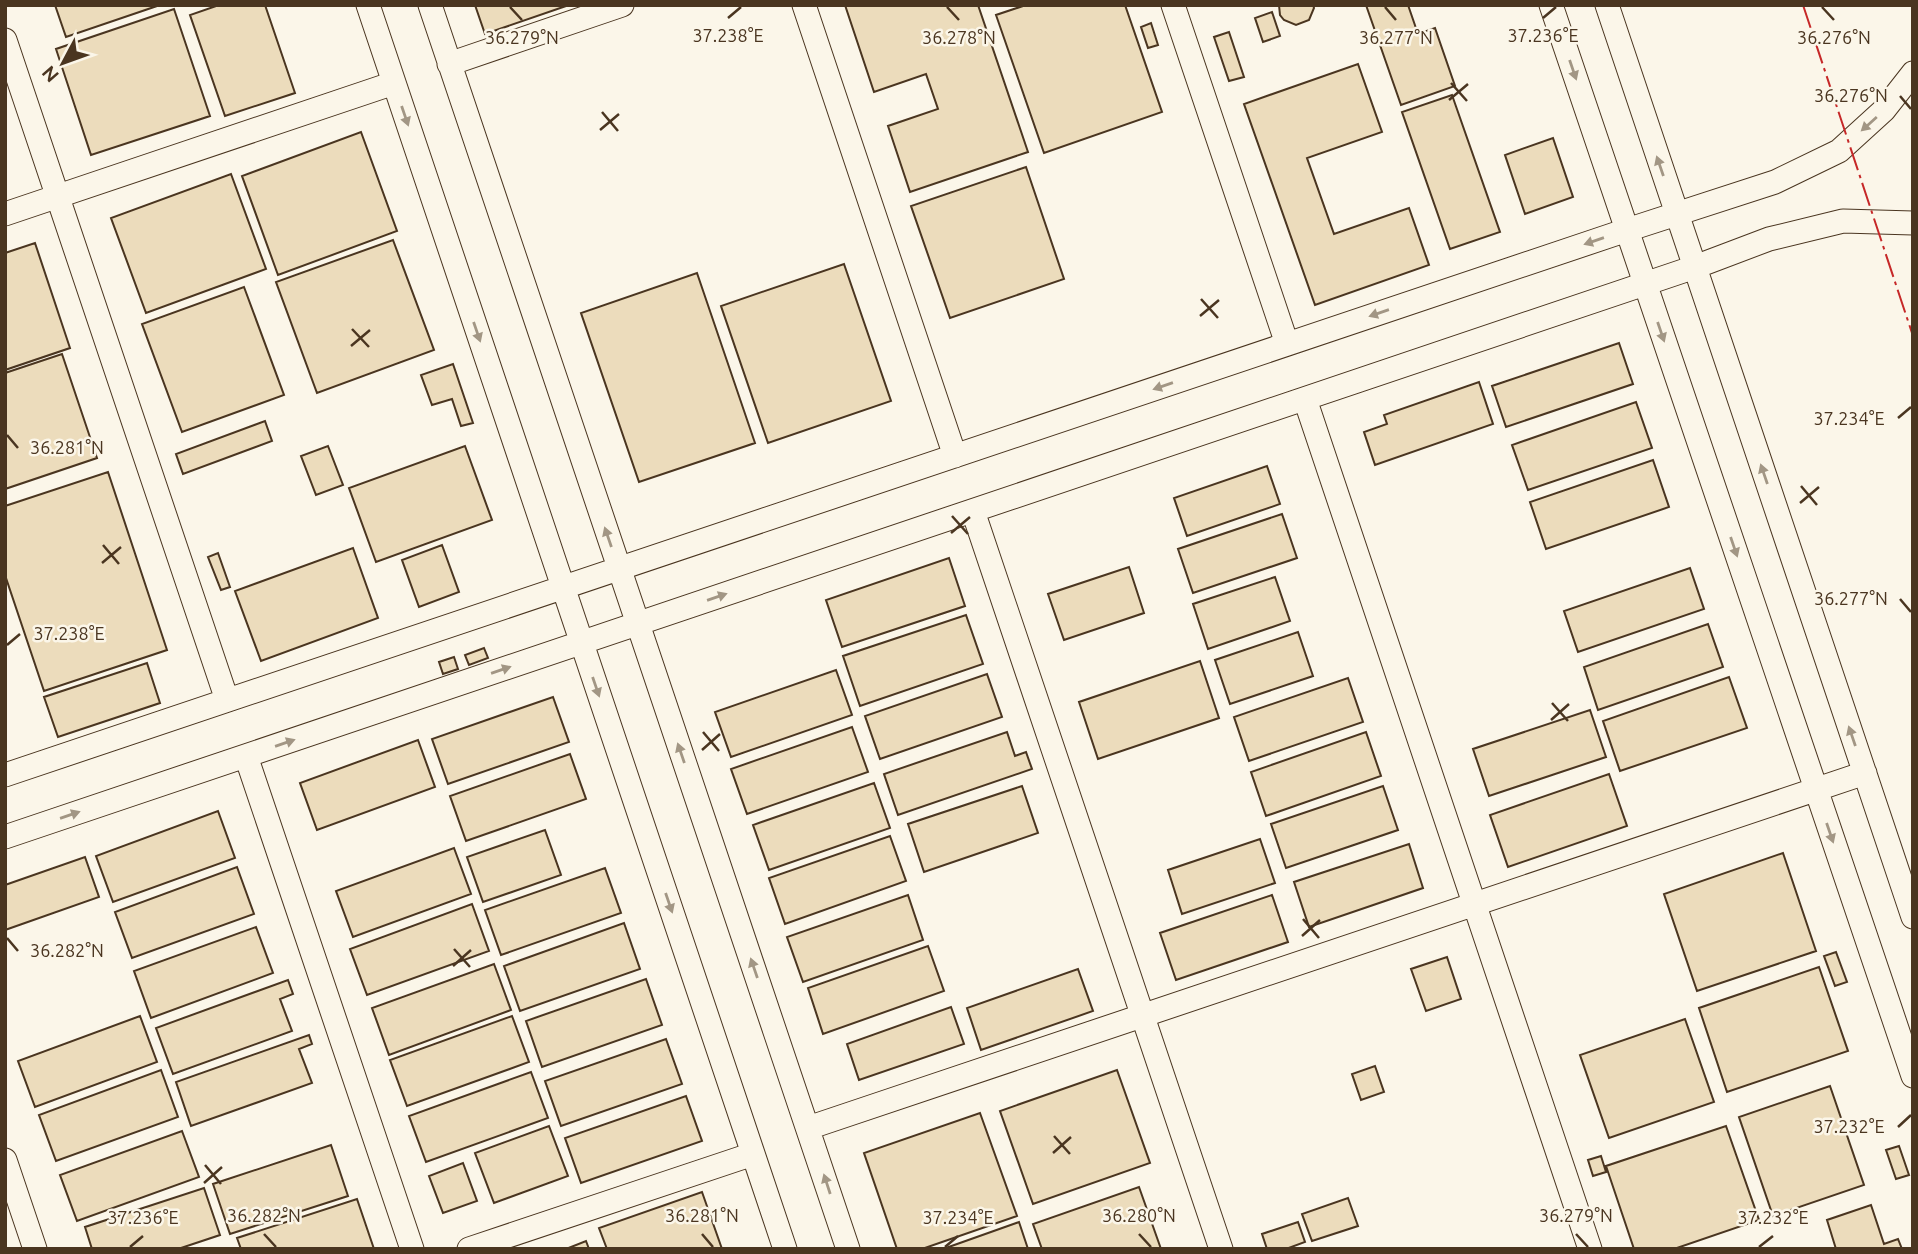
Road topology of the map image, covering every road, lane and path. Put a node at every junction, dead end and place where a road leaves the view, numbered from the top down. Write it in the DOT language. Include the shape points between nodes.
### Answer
graph roads {
  1 [pos="368,5"];
  2 [pos="430,5"];
  3 [pos="622,5"];
  4 [pos="804,5"];
  5 [pos="1173,5"];
  6 [pos="1551,5"];
  7 [pos="1607,5"];
  8 [pos="5,40"];
  9 [pos="449,64"];
  10 [pos="1913,73"];
  11 [pos="394,83"];
  12 [pos="58,196"];
  13 [pos="1676,213"];
  14 [pos="5,214"];
  15 [pos="1913,223"];
  16 [pos="1627,230"];
  17 [pos="1695,267"];
  18 [pos="1645,284"];
  19 [pos="1287,344"];
  20 [pos="1305,399"];
  21 [pos="955,456"];
  22 [pos="973,511"];
  23 [pos="619,569"];
  24 [pos="563,587"];
  25 [pos="637,624"];
  26 [pos="582,643"];
  27 [pos="228,700"];
  28 [pos="246,756"];
  29 [pos="1865,773"];
  30 [pos="5,775"];
  31 [pos="1816,790"];
  32 [pos="5,837"];
  33 [pos="1474,904"];
  34 [pos="1913,917"];
  35 [pos="1143,1015"];
  36 [pos="1913,1076"];
  37 [pos="808,1128"];
  38 [pos="753,1154"];
  39 [pos="5,1160"];
  40 [pos="35,1249"];
  41 [pos="412,1249"];
  42 [pos="470,1249"];
  43 [pos="785,1249"];
  44 [pos="848,1249"];
  45 [pos="1221,1249"];
  46 [pos="1590,1249"];
  1 -- 11 [label="street"];
  2 -- 9 [label="street"];
  3 -- 9 [label="street"];
  4 -- 21 [label="street"];
  5 -- 19 [label="street"];
  6 -- 16 [label="street, one-way"];
  13 -- 7 [label="street, one-way"];
  8 -- 12 [label="street"];
  23 -- 9 [label="street, one-way"];
  10 -- 13 [label="street, one-way" via="1884,110 1839,151 1775,183"];
  11 -- 12 [label="street"];
  11 -- 24 [label="street, one-way"];
  12 -- 14 [label="street"];
  12 -- 27 [label="street"];
  13 -- 16 [label="street"];
  13 -- 17 [label="street"];
  15 -- 17 [label="street" via="1843,221 1769,239"];
  16 -- 18 [label="street"];
  16 -- 19 [label="street, one-way"];
  17 -- 18 [label="street"];
  29 -- 17 [label="street, one-way"];
  18 -- 20 [label="street"];
  18 -- 31 [label="street, one-way"];
  19 -- 21 [label="street, one-way"];
  20 -- 22 [label="street"];
  20 -- 33 [label="street"];
  21 -- 23 [label="street"];
  25 -- 22 [label="street, one-way"];
  22 -- 35 [label="street"];
  23 -- 24 [label="street"];
  23 -- 25 [label="street"];
  24 -- 26 [label="street"];
  24 -- 27 [label="street"];
  25 -- 26 [label="street"];
  37 -- 25 [label="street, one-way"];
  28 -- 26 [label="street, one-way"];
  26 -- 38 [label="street, one-way"];
  27 -- 30 [label="street"];
  32 -- 28 [label="street, one-way"];
  28 -- 41 [label="street"];
  29 -- 31 [label="street"];
  29 -- 34 [label="street"];
  31 -- 33 [label="street"];
  31 -- 36 [label="street, one-way"];
  33 -- 35 [label="street"];
  33 -- 46 [label="street"];
  35 -- 37 [label="street"];
  35 -- 45 [label="street"];
  44 -- 37 [label="street, one-way"];
  38 -- 42 [label="street"];
  38 -- 43 [label="street"];
  39 -- 40 [label="street"];
}
